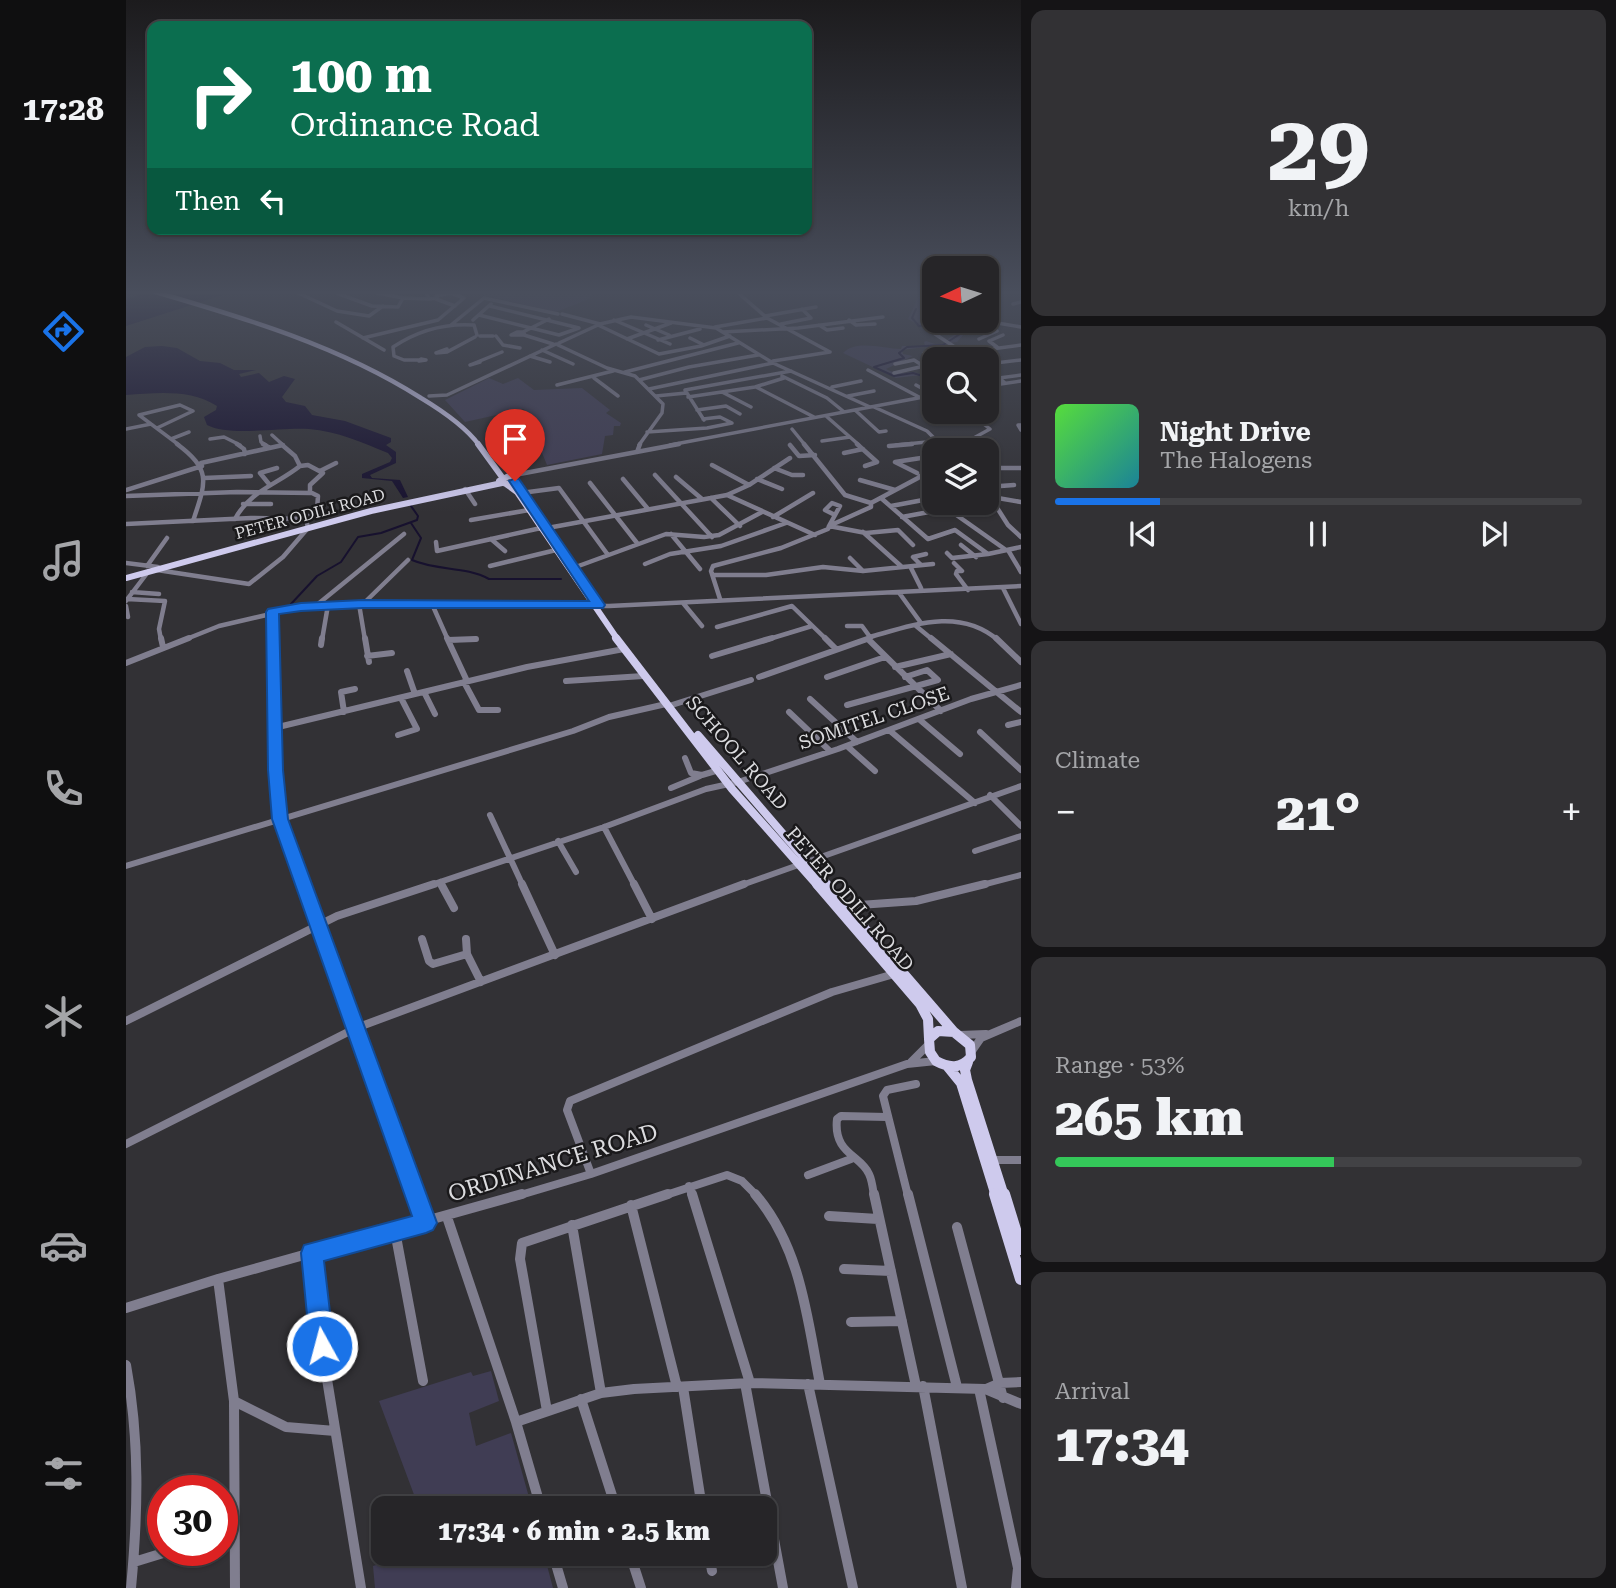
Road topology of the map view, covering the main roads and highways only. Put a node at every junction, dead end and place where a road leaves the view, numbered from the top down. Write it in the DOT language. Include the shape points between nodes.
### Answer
graph roads {
  1 [pos="358,365"];
  2 [pos="365,365"];
  3 [pos="507,480"];
  4 [pos="307,525"];
  5 [pos="543,528"];
  6 [pos="158,568"];
  7 [pos="126,576"];
  8 [pos="596,605"];
  9 [pos="669,705"];
  10 [pos="734,782"];
  11 [pos="804,864"];
  12 [pos="957,1034"];
  13 [pos="927,1043"];
  14 [pos="970,1056"];
  15 [pos="940,1063"];
  16 [pos="1021,1249"];
  17 [pos="1021,1279"];
  1 -- 3 [label="main road" via="436,405 460,425"];
  2 -- 3 [label="main road" via="440,404 484,445"];
  3 -- 4 [label="main road, PETER ODILI ROAD"];
  3 -- 4 [label="main road, PETER ODILI ROAD"];
  3 -- 5 [label="main road, PETER ODILI ROAD"];
  3 -- 5 [label="main road, SCHOOL ROAD"];
  4 -- 6 [label="main road, PETER ODILI ROAD"];
  5 -- 8 [label="main road, PETER ODILI ROAD"];
  5 -- 8 [label="main road, SCHOOL ROAD"];
  6 -- 7 [label="main road, PETER ODILI ROAD"];
  6 -- 7 [label="main road, PETER ODILI ROAD"];
  8 -- 9 [label="main road, SCHOOL ROAD"];
  8 -- 9 [label="main road, PETER ODILI ROAD" via="643,676"];
  9 -- 10 [label="main road, SCHOOL ROAD"];
  9 -- 10 [label="main road, PETER ODILI ROAD" via="719,770"];
  10 -- 11 [label="main road, PETER ODILI ROAD" via="732,789"];
  11 -- 12 [label="main road"];
  11 -- 13 [label="main road, PETER ODILI ROAD" via="927,1015"];
  12 -- 13 [label="main road" via="938,1031"];
  12 -- 14 [label="main road"];
  13 -- 15 [label="main road"];
  14 -- 15 [label="main road" via="960,1066"];
  14 -- 16 [label="main road" via="966,1075"];
  15 -- 17 [label="main road" via="961,1083"];
}
